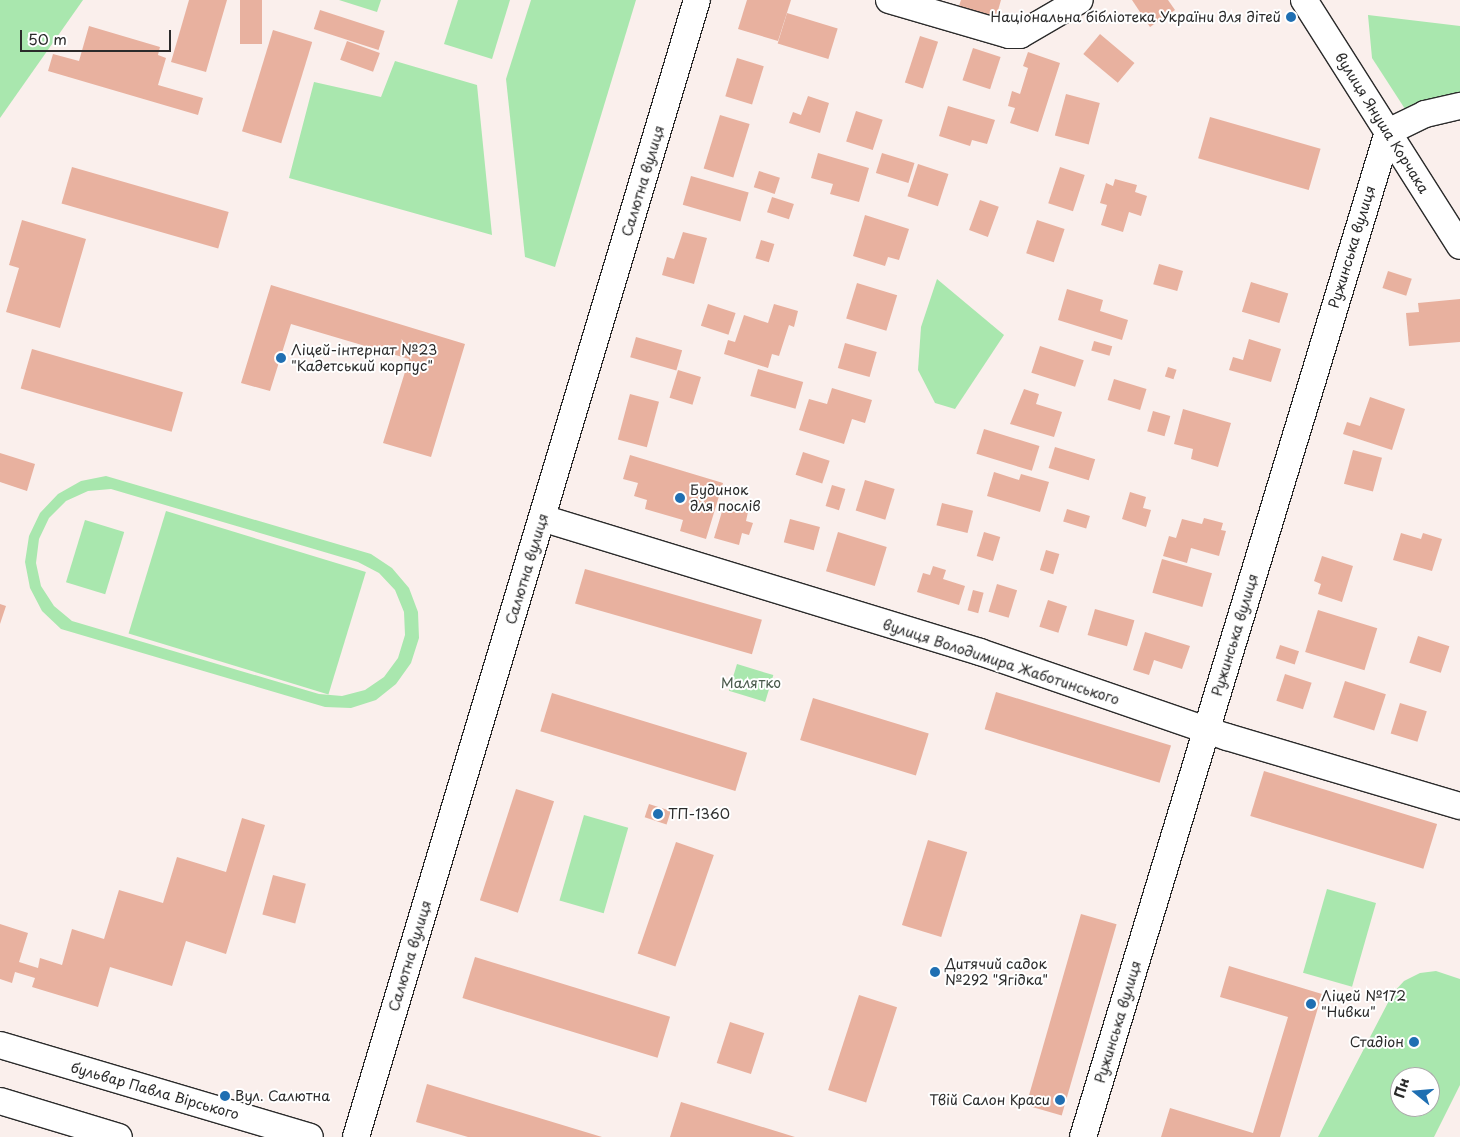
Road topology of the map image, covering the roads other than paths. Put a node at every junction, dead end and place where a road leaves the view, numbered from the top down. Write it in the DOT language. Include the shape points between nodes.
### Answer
graph roads {
  1 [pos="697,0"];
  2 [pos="889,0"];
  3 [pos="1080,0"];
  4 [pos="1304,0"];
  5 [pos="1460,106"];
  6 [pos="1388,132"];
  7 [pos="1460,246"];
  8 [pos="542,518"];
  9 [pos="1206,730"];
  10 [pos="1460,806"];
  11 [pos="0,1045"];
  12 [pos="0,1101"];
  13 [pos="119,1137"];
  14 [pos="310,1137"];
  15 [pos="356,1137"];
  16 [pos="1083,1137"];
  1 -- 8 [label="street, Салютна вулиця"];
  2 -- 3 [label="street" via="1009,35 1020,35"];
  4 -- 6 [label="street, вулиця Януша Корчака"];
  5 -- 6 [label="street" via="1425,114"];
  6 -- 7 [label="street, вулиця Януша Корчака"];
  6 -- 9 [label="street, Ружинська вулиця"];
  8 -- 9 [label="street, вулиця Володимира Жаботинського" via="980,652"];
  8 -- 15 [label="street, Салютна вулиця"];
  9 -- 10 [label="street, вулиця Володимира Жаботинського"];
  9 -- 16 [label="street, Ружинська вулиця"];
  11 -- 14 [label="street, бульвар Павла Вірського"];
  12 -- 13 [label="street"];
}
